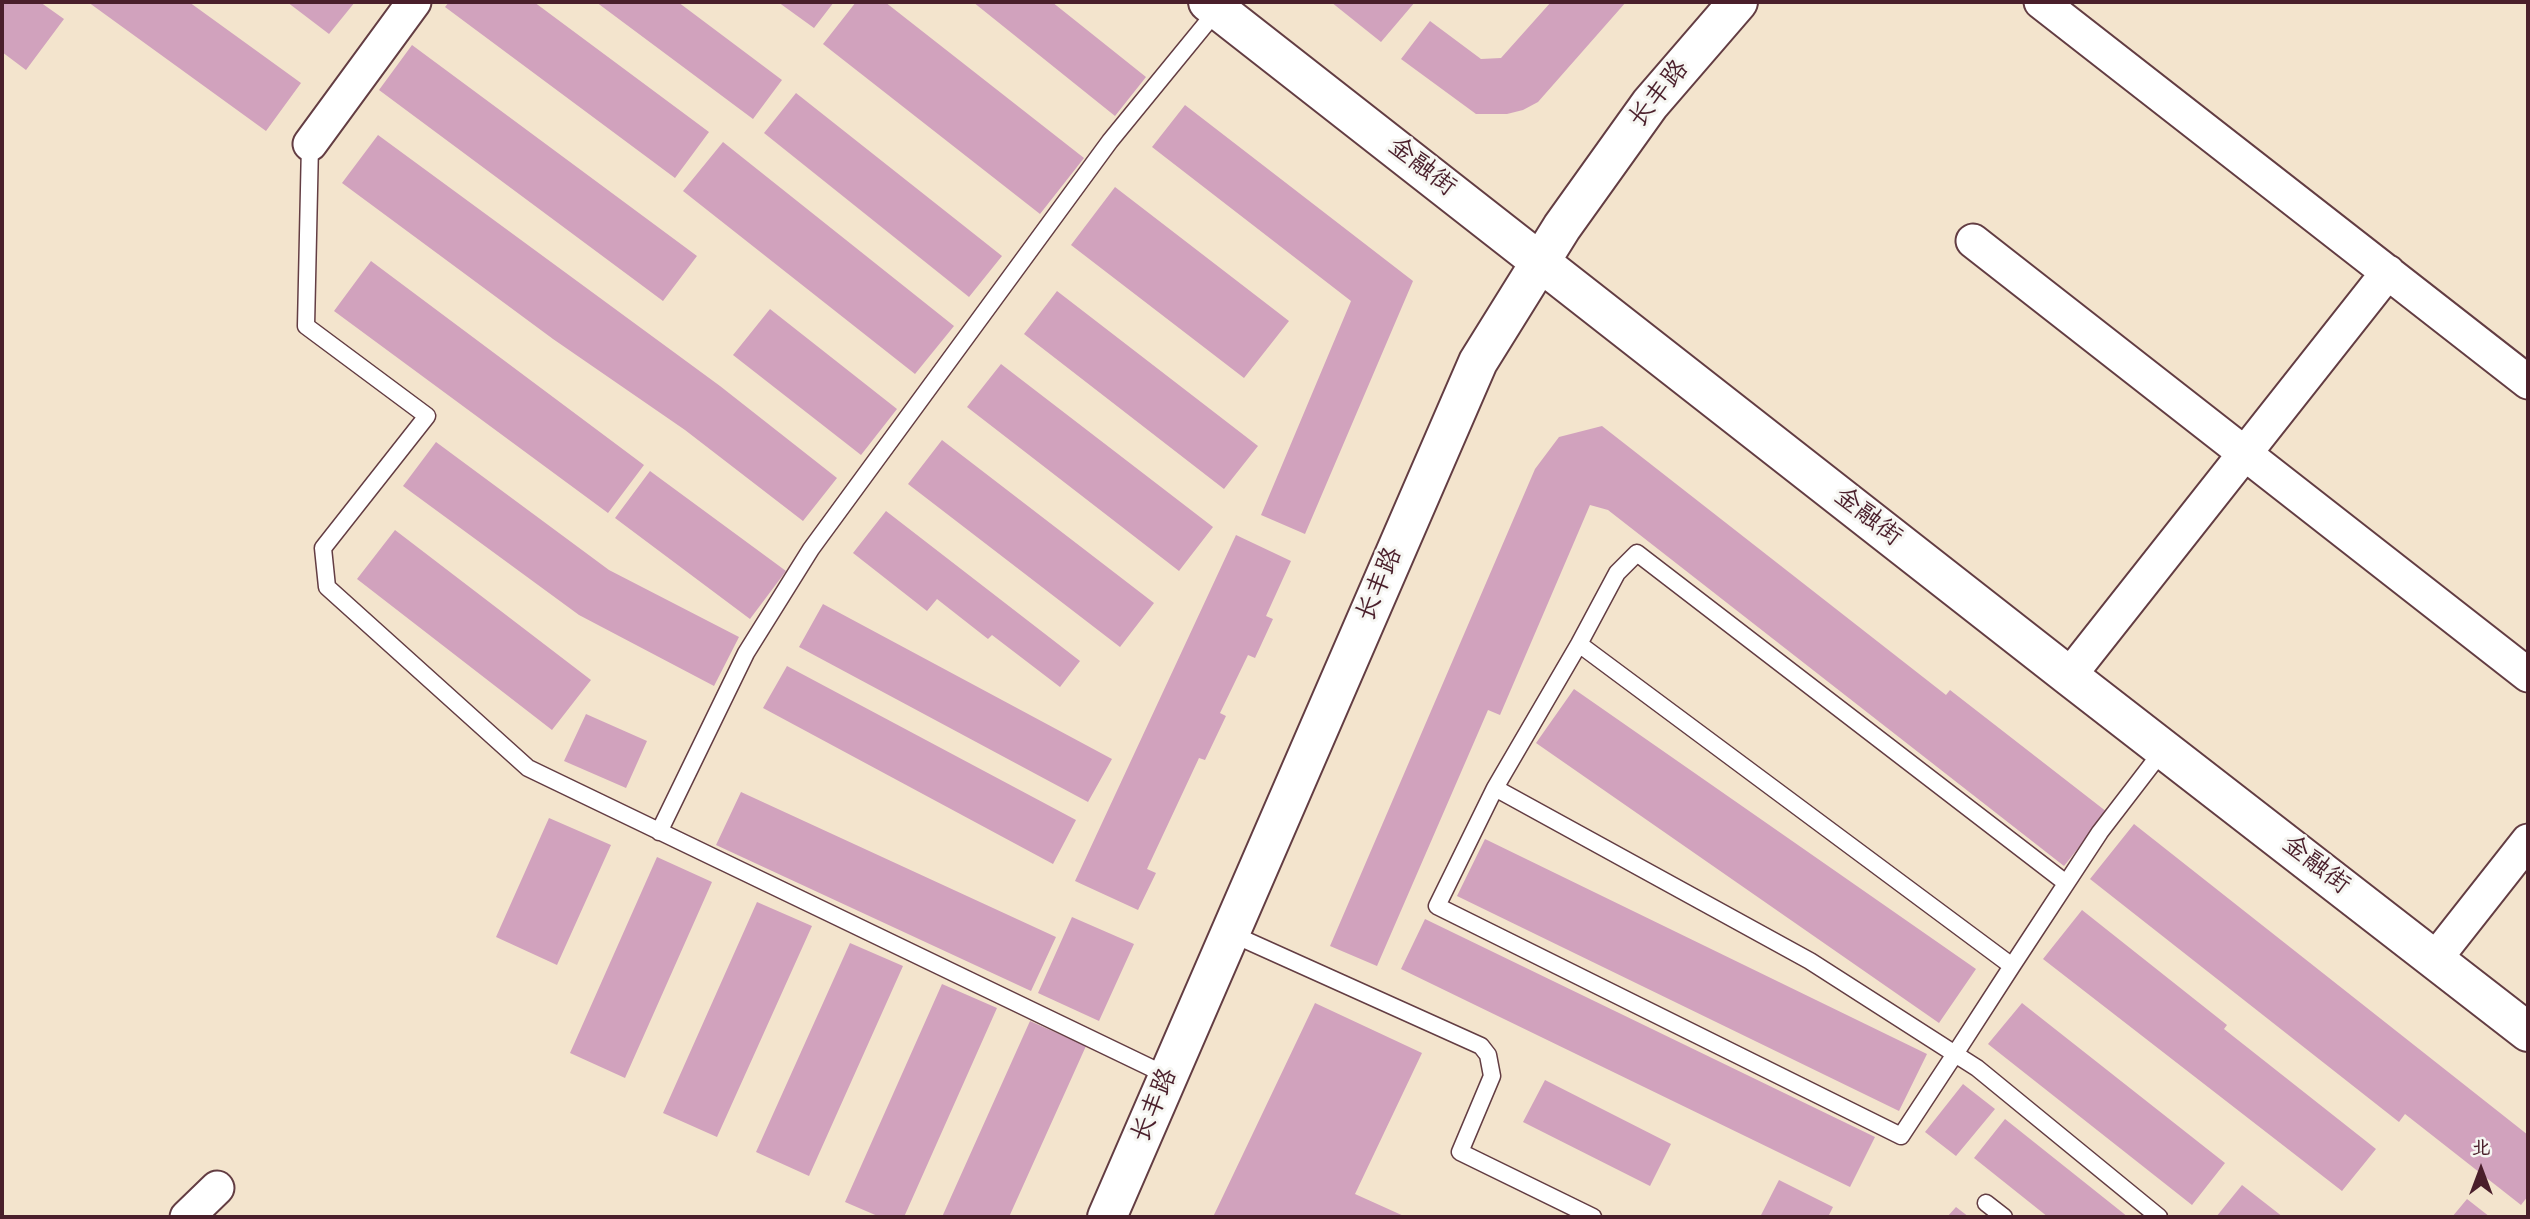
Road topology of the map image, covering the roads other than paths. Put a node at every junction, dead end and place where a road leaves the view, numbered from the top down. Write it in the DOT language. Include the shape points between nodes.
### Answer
graph roads {
  1 [pos="414,2"];
  2 [pos="1738,2"];
  3 [pos="2041,2"];
  4 [pos="1213,5"];
  5 [pos="310,144"];
  6 [pos="1973,241"];
  7 [pos="1541,262"];
  8 [pos="2388,272"];
  9 [pos="2528,382"];
  10 [pos="2245,454"];
  11 [pos="1579,644"];
  12 [pos="2528,674"];
  13 [pos="2069,677"];
  14 [pos="2164,750"];
  15 [pos="1495,788"];
  16 [pos="659,832"];
  17 [pos="2528,841"];
  18 [pos="2066,883"];
  19 [pos="1230,933"];
  20 [pos="2435,959"];
  21 [pos="2012,966"];
  22 [pos="2528,1032"];
  23 [pos="1955,1054"];
  24 [pos="1168,1076"];
  25 [pos="218,1188"];
  26 [pos="1986,1203"];
  27 [pos="187,1217"];
  28 [pos="1107,1217"];
  29 [pos="1592,1217"];
  30 [pos="2004,1217"];
  31 [pos="2159,1217"];
  1 -- 5 [label="street"];
  2 -- 7 [label="street, 长丰路" via="1650,104"];
  3 -- 8 [label="street"];
  4 -- 7 [label="street, 金融街"];
  4 -- 16 [label="lane" via="811,549 746,653"];
  5 -- 16 [label="lane" via="306,326 427,416 323,548 327,587 528,768"];
  6 -- 10 [label="street"];
  7 -- 13 [label="street, 金融街"];
  7 -- 19 [label="street, 长丰路" via="1478,362"];
  8 -- 9 [label="street"];
  8 -- 10 [label="street"];
  10 -- 12 [label="street"];
  10 -- 13 [label="street"];
  11 -- 15 [label="lane"];
  11 -- 18 [label="lane" via="1617,573 1637,553"];
  11 -- 21 [label="lane"];
  13 -- 14 [label="street, 金融街"];
  14 -- 18 [label="lane"];
  14 -- 20 [label="street, 金融街"];
  15 -- 23 [label="lane" via="1810,961"];
  15 -- 23 [label="lane" via="1437,906 1901,1136"];
  16 -- 24 [label="lane"];
  17 -- 20 [label="street"];
  18 -- 21 [label="lane"];
  19 -- 24 [label="street, 长丰路"];
  19 -- 29 [label="lane" via="1481,1046 1492,1076 1460,1152"];
  20 -- 22 [label="street, 金融街"];
  21 -- 23 [label="lane"];
  23 -- 31 [label="lane"];
  24 -- 28 [label="street, 长丰路"];
  25 -- 27 [label="street"];
  26 -- 30 [label="lane"];
}
